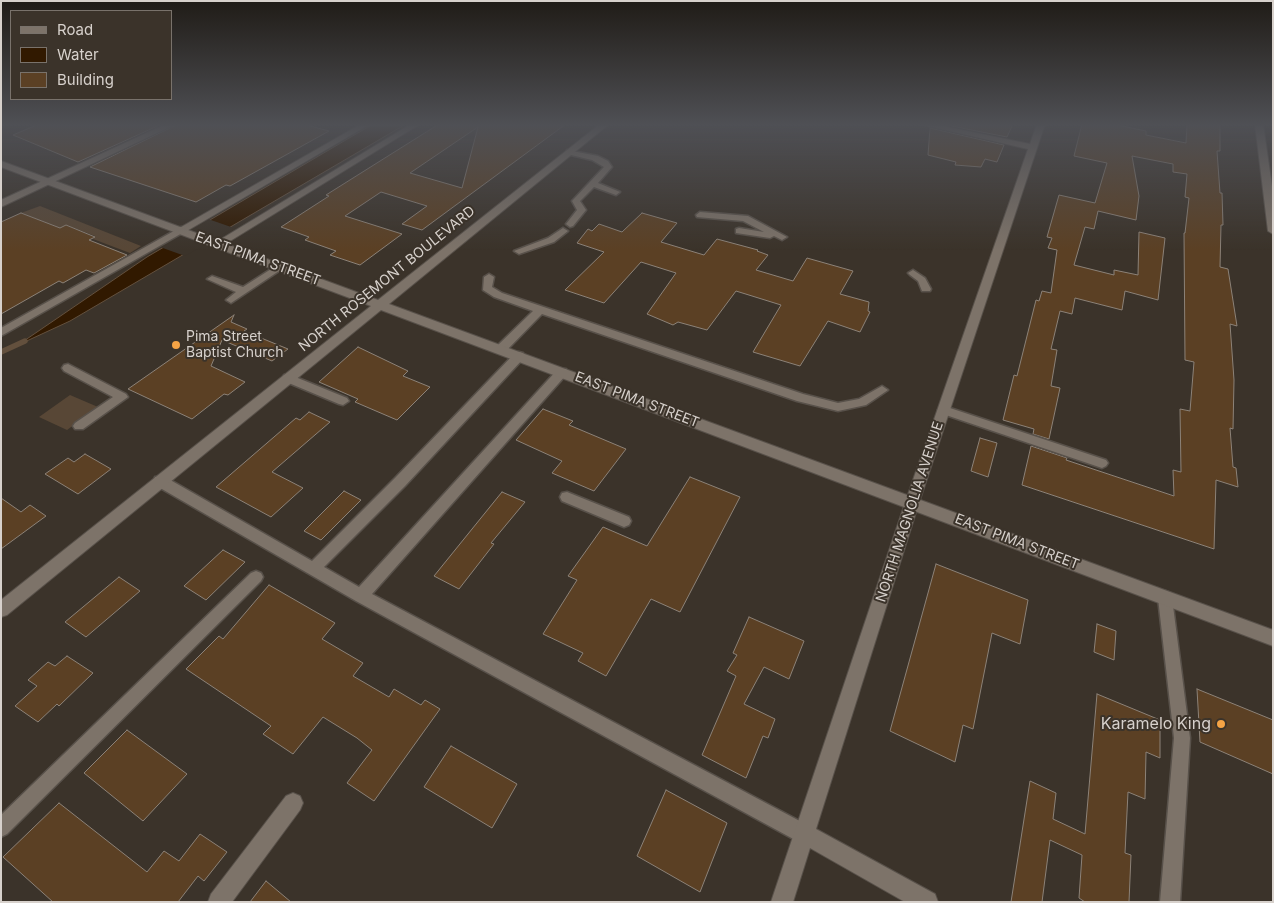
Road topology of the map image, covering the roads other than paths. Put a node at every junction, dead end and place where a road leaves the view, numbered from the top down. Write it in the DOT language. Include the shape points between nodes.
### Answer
graph roads {
  1 [pos="7,166"];
  2 [pos="83,166"];
  3 [pos="295,166"];
  4 [pos="346,166"];
  5 [pos="552,166"];
  6 [pos="607,166"];
  7 [pos="1027,166"];
  8 [pos="1265,166"];
  9 [pos="49,182"];
  10 [pos="593,184"];
  11 [pos="616,192"];
  12 [pos="1,204"];
  13 [pos="726,227"];
  14 [pos="739,231"];
  15 [pos="1273,231"];
  16 [pos="184,232"];
  17 [pos="216,244"];
  18 [pos="519,250"];
  19 [pos="279,267"];
  20 [pos="913,273"];
  21 [pos="489,277"];
  22 [pos="212,279"];
  23 [pos="926,288"];
  24 [pos="243,291"];
  25 [pos="231,300"];
  26 [pos="380,303"];
  27 [pos="541,309"];
  28 [pos="1,333"];
  29 [pos="501,349"];
  30 [pos="519,356"];
  31 [pos="68,368"];
  32 [pos="562,372"];
  33 [pos="288,378"];
  34 [pos="882,390"];
  35 [pos="343,401"];
  36 [pos="944,410"];
  37 [pos="79,426"];
  38 [pos="1102,463"];
  39 [pos="160,481"];
  40 [pos="567,497"];
  41 [pos="912,503"];
  42 [pos="624,521"];
  43 [pos="313,570"];
  44 [pos="256,577"];
  45 [pos="361,596"];
  46 [pos="1165,598"];
  47 [pos="1,610"];
  48 [pos="1273,638"];
  49 [pos="293,803"];
  50 [pos="1,828"];
  51 [pos="804,834"];
  52 [pos="218,902"];
  53 [pos="782,902"];
  54 [pos="927,902"];
  55 [pos="1170,902"];
  1 -- 9 [label="street, EAST PIMA STREET"];
  2 -- 9 [label="street"];
  3 -- 16 [label="street"];
  4 -- 17 [label="street"];
  5 -- 26 [label="street, NORTH ROSEMONT BOULEVARD"];
  6 -- 10 [label="lane"];
  7 -- 36 [label="street, NORTH MAGNOLIA AVENUE"];
  8 -- 15 [label="street"];
  9 -- 12 [label="street"];
  9 -- 16 [label="street, EAST PIMA STREET"];
  10 -- 11 [label="lane"];
  10 -- 18 [label="lane" via="576,200 582,210 566,227 551,240"];
  13 -- 14 [label="lane" via="700,214 745,218 782,237"];
  16 -- 17 [label="street, EAST PIMA STREET"];
  16 -- 28 [label="lane"];
  17 -- 19 [label="street, EAST PIMA STREET"];
  19 -- 24 [label="lane"];
  19 -- 26 [label="street, EAST PIMA STREET"];
  20 -- 23 [label="lane"];
  21 -- 27 [label="lane" via="487,288"];
  22 -- 24 [label="lane"];
  24 -- 25 [label="lane"];
  26 -- 29 [label="street, EAST PIMA STREET"];
  26 -- 33 [label="street, NORTH ROSEMONT BOULEVARD"];
  27 -- 29 [label="lane"];
  27 -- 34 [label="lane" via="802,398 838,407 862,402"];
  29 -- 30 [label="street, EAST PIMA STREET"];
  30 -- 32 [label="street, EAST PIMA STREET"];
  30 -- 43 [label="lane"];
  31 -- 37 [label="lane" via="122,397"];
  32 -- 41 [label="street, EAST PIMA STREET"];
  32 -- 45 [label="lane"];
  33 -- 35 [label="lane"];
  33 -- 39 [label="street, NORTH ROSEMONT BOULEVARD"];
  36 -- 38 [label="lane"];
  36 -- 41 [label="street, NORTH MAGNOLIA AVENUE"];
  39 -- 43 [label="lane"];
  39 -- 47 [label="street, NORTH ROSEMONT BOULEVARD"];
  40 -- 42 [label="lane"];
  41 -- 46 [label="street, EAST PIMA STREET"];
  41 -- 51 [label="street, NORTH MAGNOLIA AVENUE"];
  43 -- 45 [label="lane"];
  44 -- 50 [label="lane"];
  45 -- 51 [label="lane"];
  46 -- 48 [label="street, EAST PIMA STREET"];
  46 -- 55 [label="lane" via="1182,738"];
  49 -- 52 [label="street"];
  51 -- 53 [label="street, NORTH MAGNOLIA AVENUE"];
  51 -- 54 [label="street"];
}
